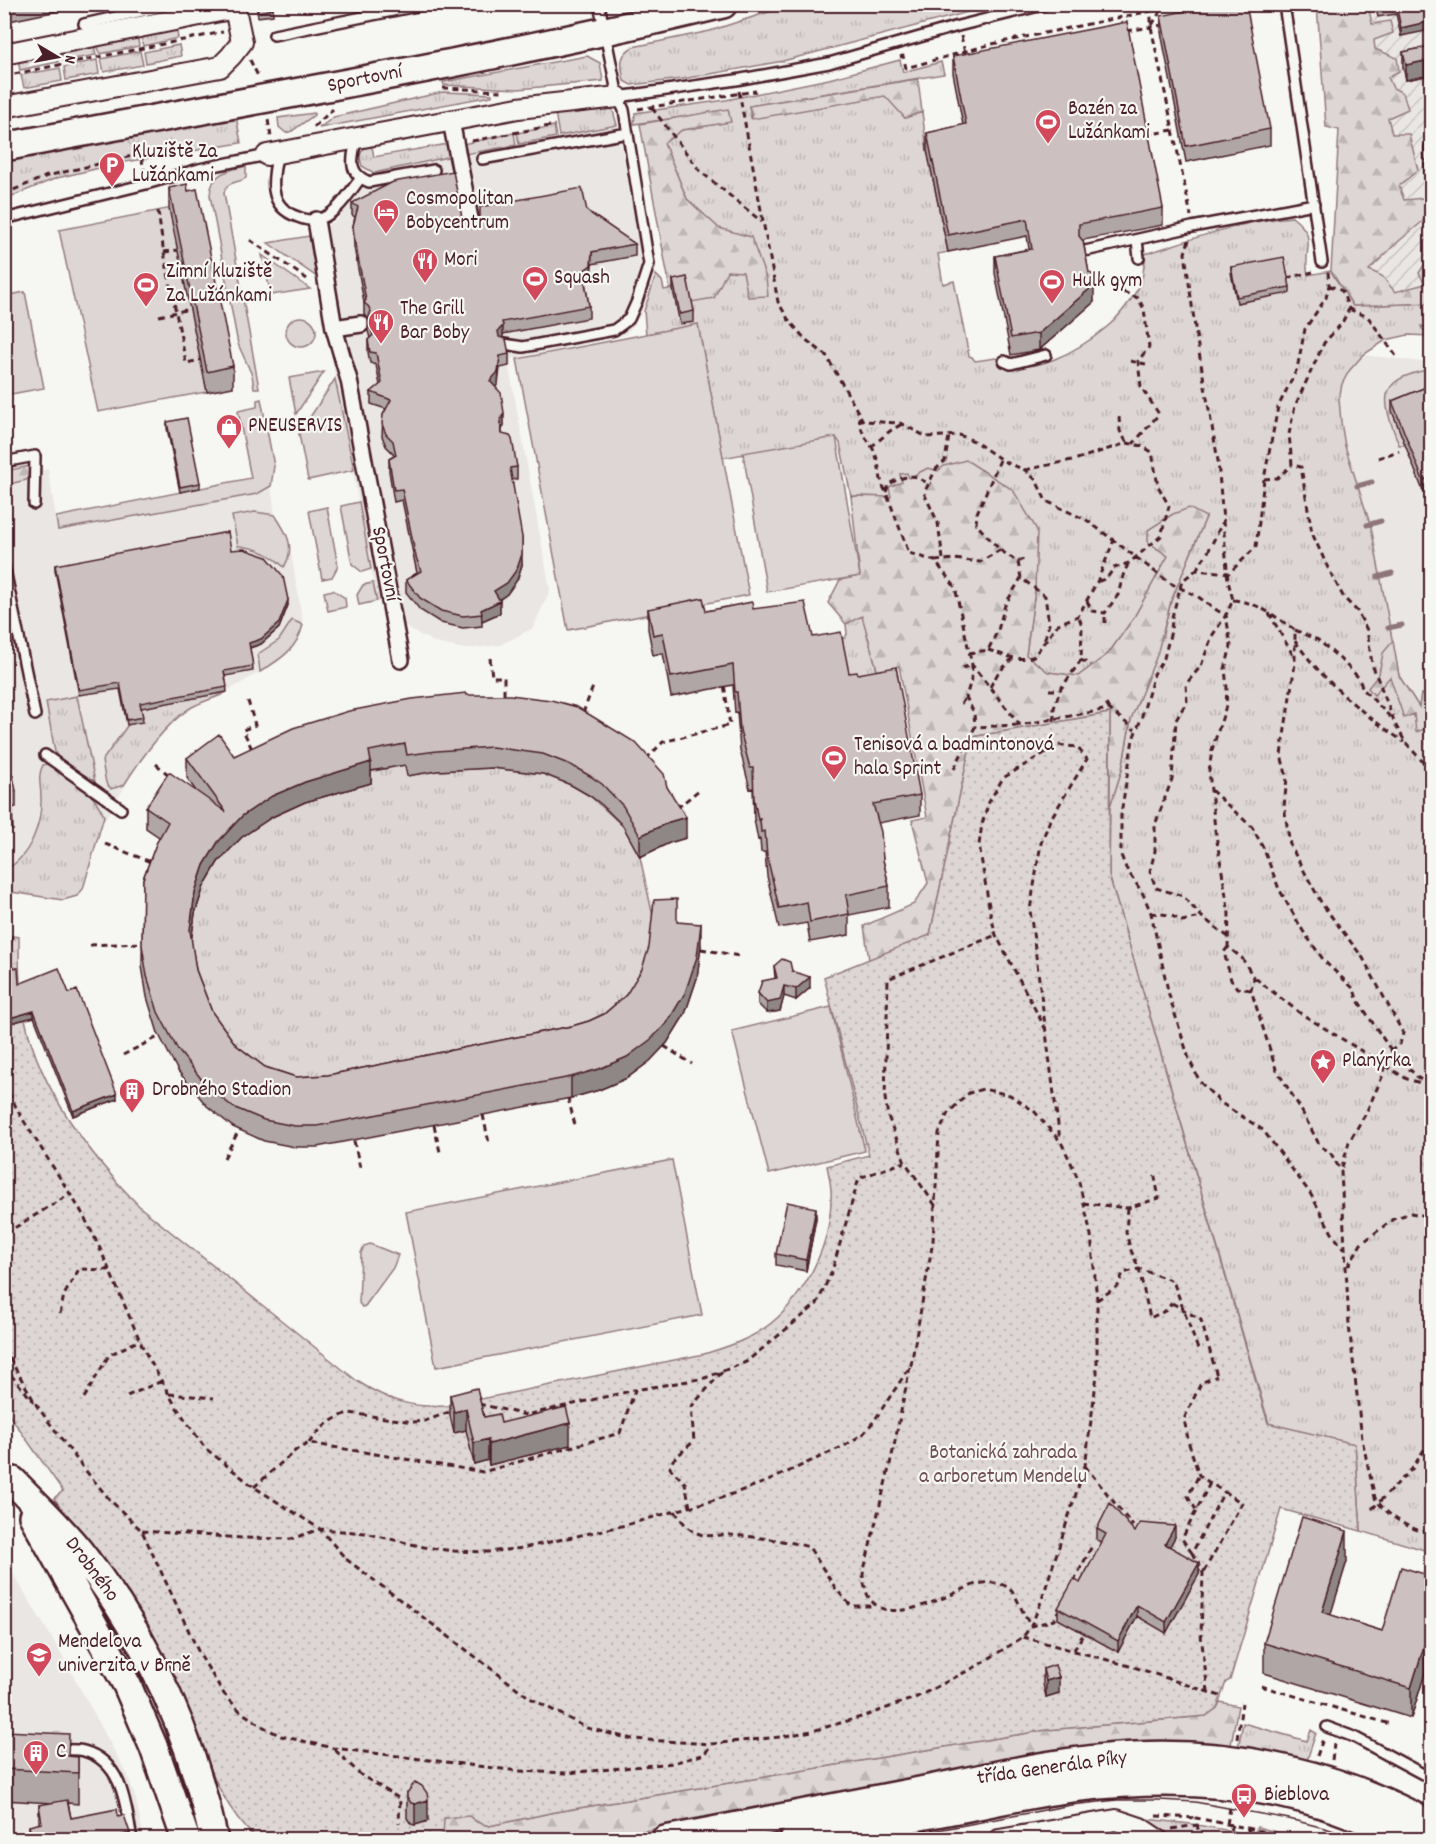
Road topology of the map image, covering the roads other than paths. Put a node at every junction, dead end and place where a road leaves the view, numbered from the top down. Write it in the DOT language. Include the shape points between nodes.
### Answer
graph roads {
  1 [pos="174,4"];
  2 [pos="427,4"];
  3 [pos="599,4"];
  4 [pos="723,4"];
  5 [pos="1047,4"];
  6 [pos="1284,4"];
  7 [pos="234,6"];
  8 [pos="84,24"];
  9 [pos="605,33"];
  10 [pos="274,35"];
  11 [pos="4,54"];
  12 [pos="621,104"];
  13 [pos="4,108"];
  14 [pos="451,121"];
  15 [pos="628,133"];
  16 [pos="356,140"];
  17 [pos="4,147"];
  18 [pos="273,154"];
  19 [pos="482,159"];
  20 [pos="434,170"];
  21 [pos="360,179"];
  22 [pos="1314,204"];
  23 [pos="4,219"];
  24 [pos="316,220"];
  25 [pos="471,224"];
  26 [pos="1137,240"];
  27 [pos="1085,251"];
  28 [pos="1139,258"];
  29 [pos="1322,262"];
  30 [pos="361,324"];
  31 [pos="334,328"];
  32 [pos="504,344"];
  33 [pos="1046,356"];
  34 [pos="1004,362"];
  35 [pos="4,462"];
  36 [pos="34,504"];
  37 [pos="4,565"];
  38 [pos="401,660"];
  39 [pos="35,715"];
  40 [pos="45,755"];
  41 [pos="121,809"];
  42 [pos="9,1474"];
  43 [pos="1327,1727"];
  44 [pos="45,1749"];
  45 [pos="1431,1779"];
  46 [pos="203,1791"];
  47 [pos="1431,1826"];
  48 [pos="132,1839"];
  49 [pos="186,1839"];
  50 [pos="214,1839"];
  51 [pos="233,1839"];
  52 [pos="665,1839"];
  53 [pos="794,1839"];
  54 [pos="999,1839"];
  55 [pos="1158,1839"];
  56 [pos="1406,1839"];
  1 -- 8 [label="lane"];
  2 -- 10 [label="lane"];
  3 -- 9 [label="lane"];
  4 -- 9 [label="main road, Sportovní"];
  5 -- 12 [label="lane" via="829,63"];
  6 -- 22 [label="lane"];
  7 -- 11 [label="street"];
  7 -- 13 [label="street" via="241,36 220,68"];
  9 -- 12 [label="lane"];
  9 -- 17 [label="main road, Sportovní"];
  12 -- 14 [label="street" via="518,108"];
  12 -- 15 [label="lane"];
  14 -- 16 [label="street"];
  14 -- 25 [label="street"];
  15 -- 19 [label="lane"];
  15 -- 32 [label="lane" via="649,264 628,319 614,330 523,347"];
  16 -- 18 [label="street"];
  16 -- 21 [label="lane" via="352,161"];
  18 -- 23 [label="lane" via="199,168"];
  18 -- 24 [label="lane" via="273,192 277,201 292,215"];
  20 -- 21 [label="lane" via="377,182"];
  21 -- 24 [label="lane" via="336,208"];
  22 -- 26 [label="lane"];
  22 -- 29 [label="lane"];
  24 -- 31 [label="street, Sportovní"];
  26 -- 27 [label="lane"];
  26 -- 28 [label="lane"];
  30 -- 31 [label="street"];
  31 -- 38 [label="street, Sportovní" via="349,380"];
  33 -- 34 [label="lane"];
  35 -- 36 [label="lane" via="35,456"];
  37 -- 39 [label="lane"];
  40 -- 41 [label="lane"];
  42 -- 46 [label="main road, Drobného" via="78,1550 142,1643 167,1695"];
  42 -- 49 [label="main road, Drobného" via="127,1685"];
  43 -- 45 [label="lane"];
  44 -- 48 [label="lane" via="82,1750 97,1756 113,1770 123,1791"];
  46 -- 50 [label="main road, Drobného"];
  46 -- 51 [label="main road"];
  47 -- 52 [label="main road, třída Generála Píky" via="1344,1785 1294,1771 1234,1759 1135,1756 1015,1772"];
  53 -- 56 [label="main road, třída Generála Píky" via="1078,1787 1187,1781 1292,1795 1382,1826"];
  54 -- 55 [label="street" via="1116,1820"];
}
